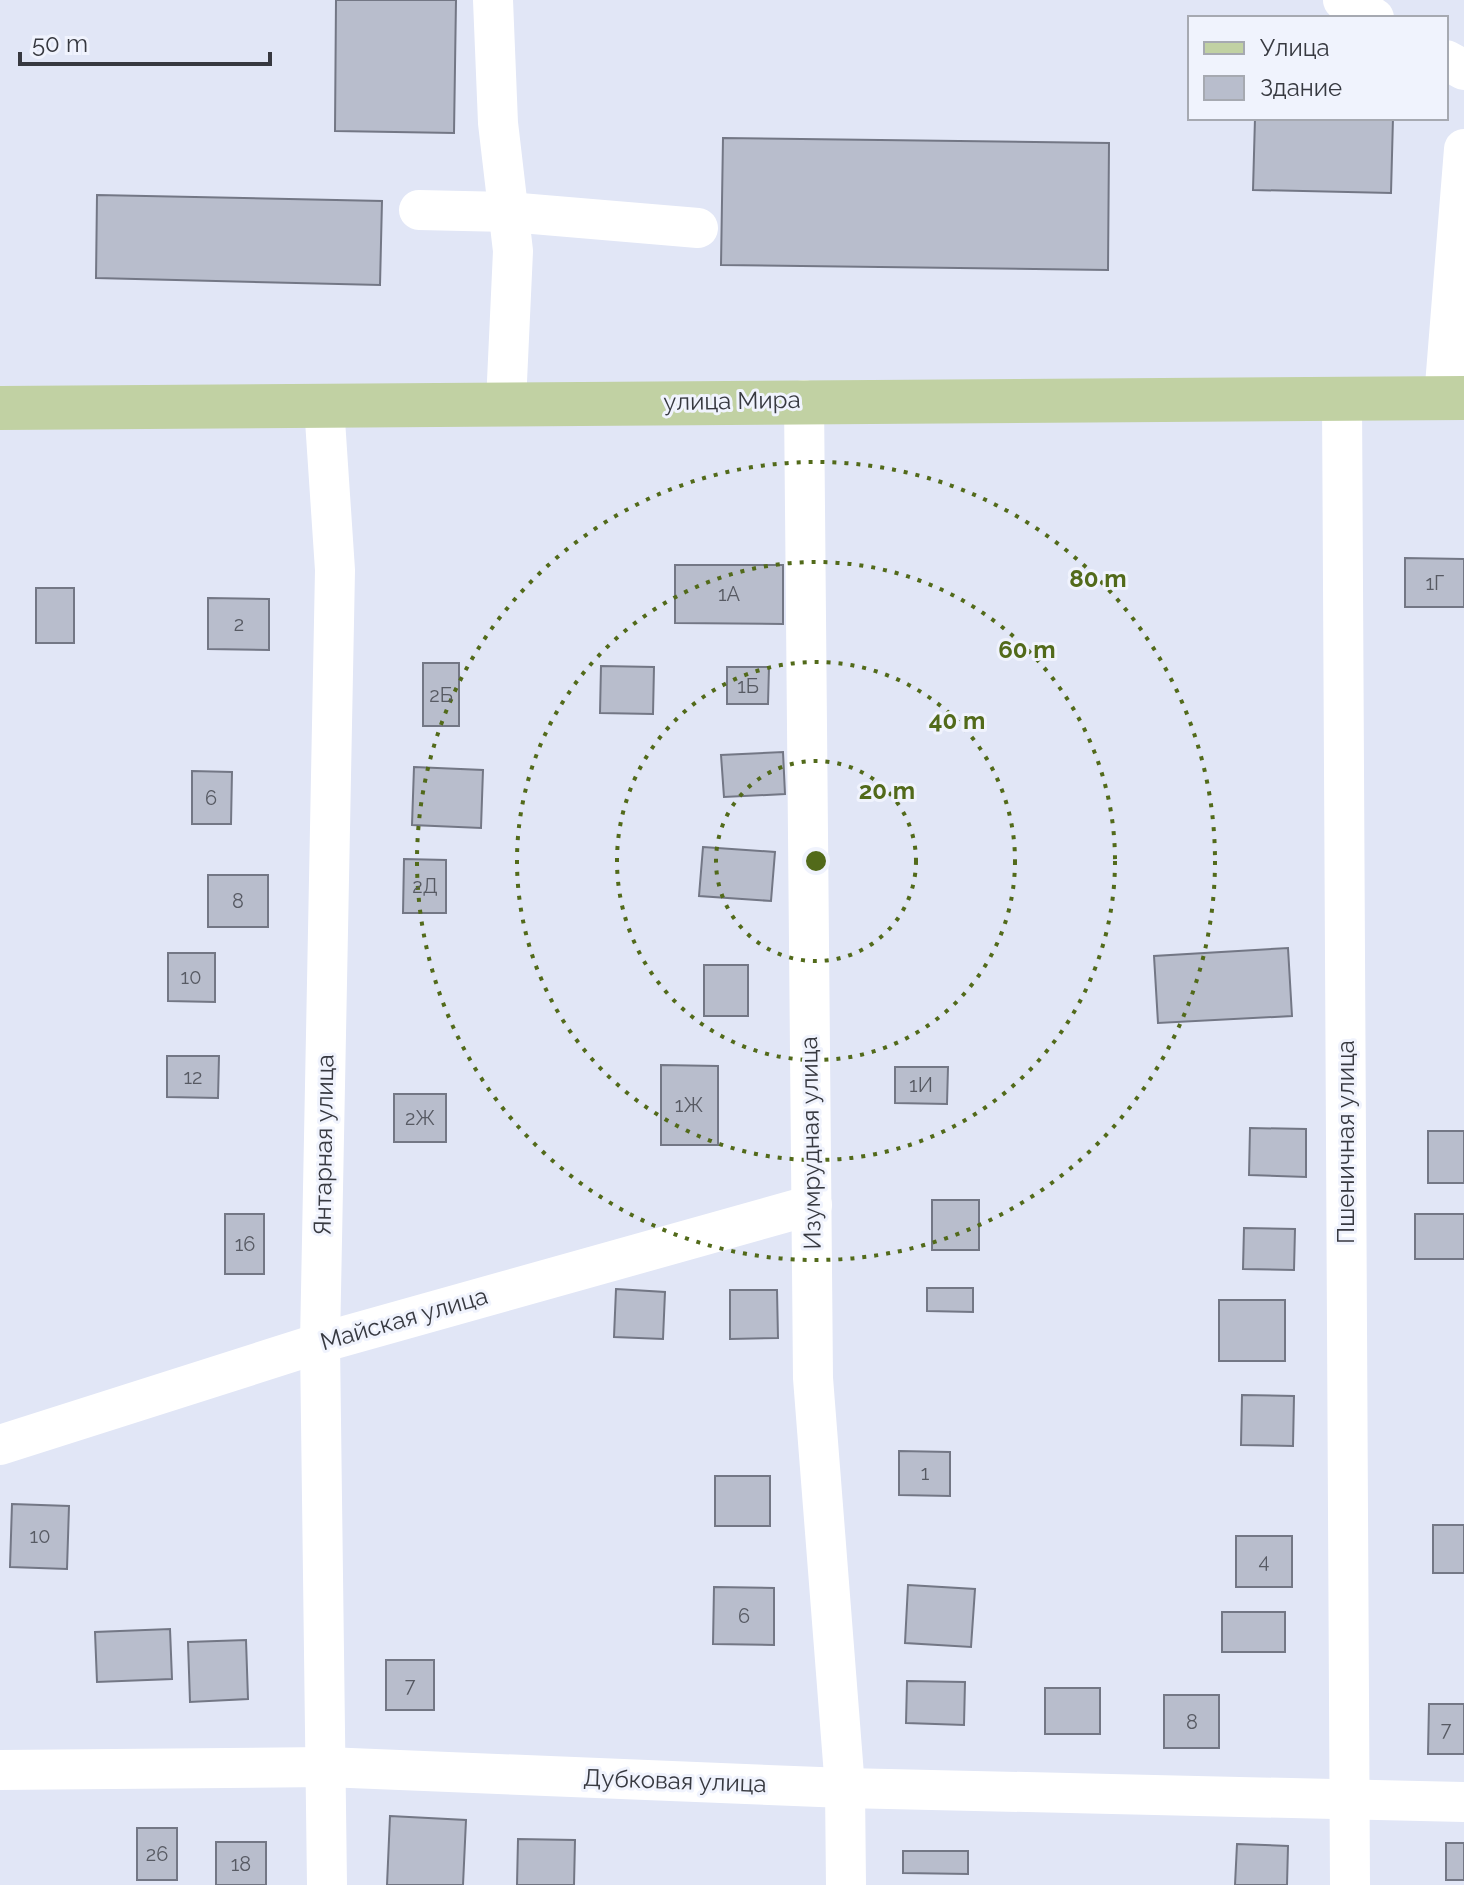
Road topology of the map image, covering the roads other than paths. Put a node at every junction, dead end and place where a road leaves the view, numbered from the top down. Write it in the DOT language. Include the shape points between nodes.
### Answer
graph roads {
  1 [pos="493,0"];
  2 [pos="1343,0"];
  3 [pos="1371,16"];
  4 [pos="1464,149"];
  5 [pos="419,210"];
  6 [pos="508,212"];
  7 [pos="698,228"];
  8 [pos="1454,398"];
  9 [pos="1342,399"];
  10 [pos="804,400"];
  11 [pos="506,403"];
  12 [pos="324,405"];
  13 [pos="0,408"];
  14 [pos="812,1205"];
  15 [pos="320,1343"];
  16 [pos="0,1445"];
  17 [pos="326,1767"];
  18 [pos="0,1770"];
  19 [pos="845,1788"];
  20 [pos="1350,1801"];
  21 [pos="1464,1802"];
  22 [pos="327,1885"];
  23 [pos="846,1885"];
  24 [pos="1350,1885"];
  1 -- 6 [label="street"];
  2 -- 3 [label="street"];
  4 -- 8 [label="street"];
  5 -- 6 [label="street"];
  6 -- 7 [label="street"];
  6 -- 11 [label="street" via="513,251"];
  8 -- 9 [label="main road, улица Мира"];
  9 -- 10 [label="main road, улица Мира"];
  9 -- 20 [label="street, Пшеничная улица"];
  10 -- 11 [label="main road, улица Мира"];
  10 -- 14 [label="street, Изумрудная улица"];
  11 -- 12 [label="main road, улица Мира"];
  12 -- 13 [label="main road, улица Мира"];
  12 -- 15 [label="street, Янтарная улица" via="335,570"];
  14 -- 15 [label="street, Майская улица"];
  14 -- 19 [label="street, Изумрудная улица" via="813,1378"];
  15 -- 16 [label="street, Майская улица"];
  15 -- 17 [label="street, Янтарная улица"];
  17 -- 18 [label="street, Дубковая улица"];
  17 -- 19 [label="street, Дубковая улица"];
  17 -- 22 [label="street, Янтарная улица"];
  19 -- 20 [label="street, Дубковая улица"];
  19 -- 23 [label="street, Изумрудная улица"];
  20 -- 21 [label="street, Дубковая улица"];
  20 -- 24 [label="street, Пшеничная улица"];
}
